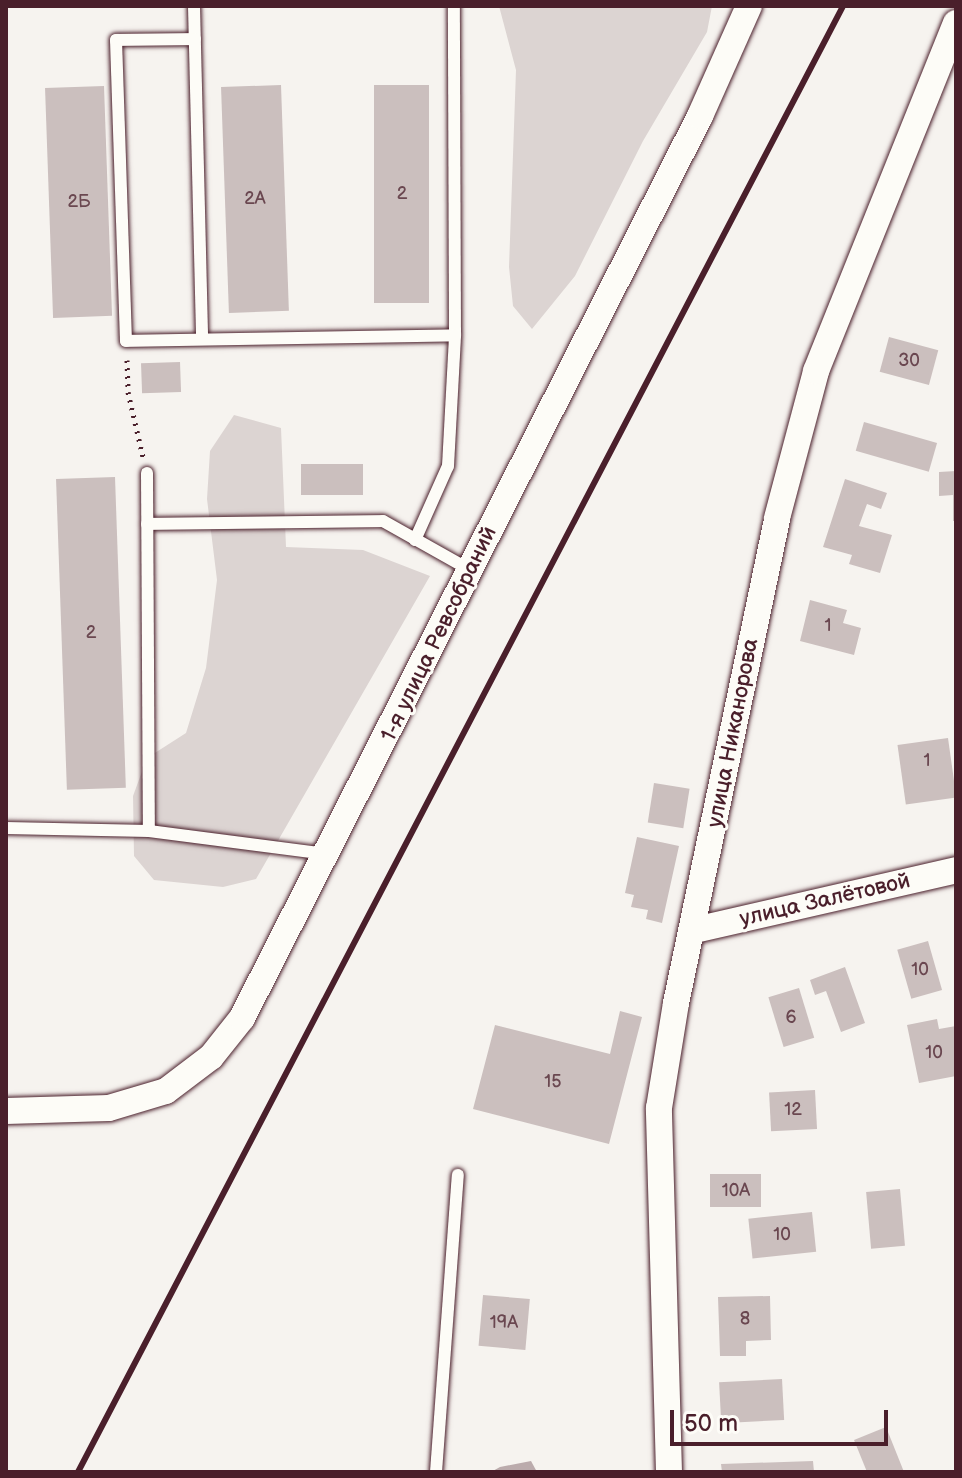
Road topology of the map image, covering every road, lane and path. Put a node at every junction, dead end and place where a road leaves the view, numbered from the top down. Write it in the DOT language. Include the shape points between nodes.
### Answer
graph roads {
  1 [pos="194,6"];
  2 [pos="454,6"];
  3 [pos="749,6"];
  4 [pos="954,30"];
  5 [pos="195,39"];
  6 [pos="455,335"];
  7 [pos="202,339"];
  8 [pos="126,341"];
  9 [pos="147,473"];
  10 [pos="147,524"];
  11 [pos="415,540"];
  12 [pos="470,570"];
  13 [pos="6,828"];
  14 [pos="149,831"];
  15 [pos="330,855"];
  16 [pos="956,870"];
  17 [pos="695,930"];
  18 [pos="6,1111"];
  19 [pos="458,1175"];
  20 [pos="436,1472"];
  21 [pos="669,1472"];
  1 -- 5 [label="lane"];
  2 -- 6 [label="lane"];
  3 -- 12 [label="street, 1-я улица Ревсобраний" via="700,116"];
  4 -- 17 [label="street, улица Никанорова" via="812,386 765,571"];
  5 -- 7 [label="lane"];
  5 -- 8 [label="lane" via="116,40"];
  6 -- 7 [label="lane"];
  6 -- 11 [label="lane" via="448,466"];
  7 -- 8 [label="lane"];
  8 -- 9 [label="path" via="128,392"];
  9 -- 10 [label="lane"];
  10 -- 11 [label="lane" via="383,521"];
  10 -- 14 [label="lane"];
  11 -- 12 [label="lane"];
  12 -- 15 [label="street, 1-я улица Ревсобраний"];
  13 -- 14 [label="lane"];
  14 -- 15 [label="lane"];
  15 -- 18 [label="street, 1-я улица Ревсобраний" via="258,993 226,1040 191,1074 166,1091 109,1108"];
  16 -- 17 [label="street, улица Залётовой"];
  17 -- 21 [label="street, улица Никанорова" via="676,1003 659,1108"];
  19 -- 20 [label="lane"];
}
